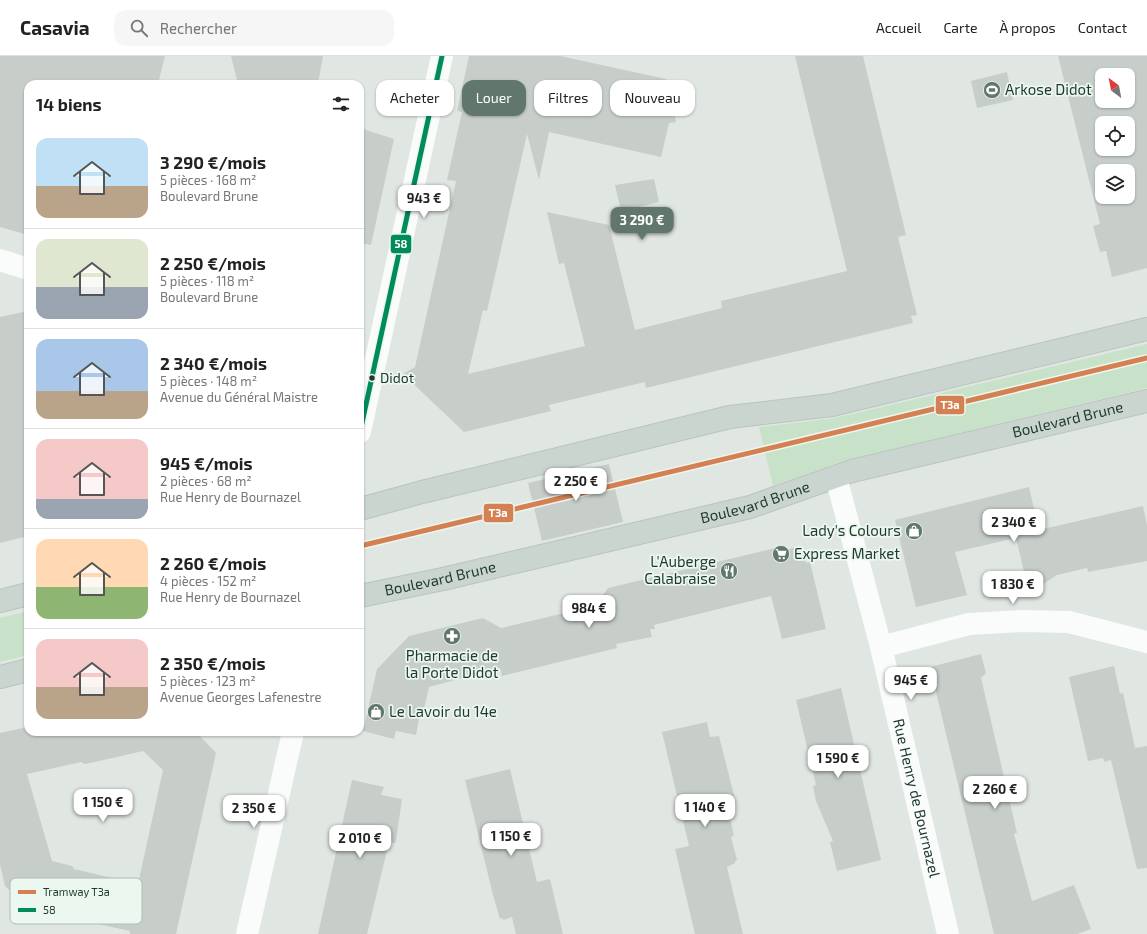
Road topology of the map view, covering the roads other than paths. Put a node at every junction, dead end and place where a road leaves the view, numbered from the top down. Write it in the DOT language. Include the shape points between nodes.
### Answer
graph roads {
  1 [pos="442,56"];
  2 [pos="0,260"];
  3 [pos="24,268"];
  4 [pos="1147,329"];
  5 [pos="366,374"];
  6 [pos="364,393"];
  7 [pos="1147,401"];
  8 [pos="836,477"];
  9 [pos="364,507"];
  10 [pos="24,595"];
  11 [pos="364,595"];
  12 [pos="0,601"];
  13 [pos="1147,642"];
  14 [pos="881,647"];
  15 [pos="24,671"];
  16 [pos="0,677"];
  17 [pos="292,736"];
  18 [pos="248,934"];
  19 [pos="948,934"];
  1 -- 5 [label="street"];
  2 -- 3 [label="street"];
  4 -- 9 [label="main road" via="832,405 730,417"];
  5 -- 6 [label="street"];
  7 -- 8 [label="main road, Boulevard Brune" via="860,469"];
  8 -- 11 [label="main road, Boulevard Brune" via="750,507"];
  8 -- 14 [label="street, Rue Henry de Bournazel"];
  10 -- 12 [label="main road"];
  13 -- 14 [label="street" via="1068,622 1022,621 969,624"];
  14 -- 19 [label="street, Rue Henry de Bournazel"];
  15 -- 16 [label="main road"];
  17 -- 18 [label="street"];
}
